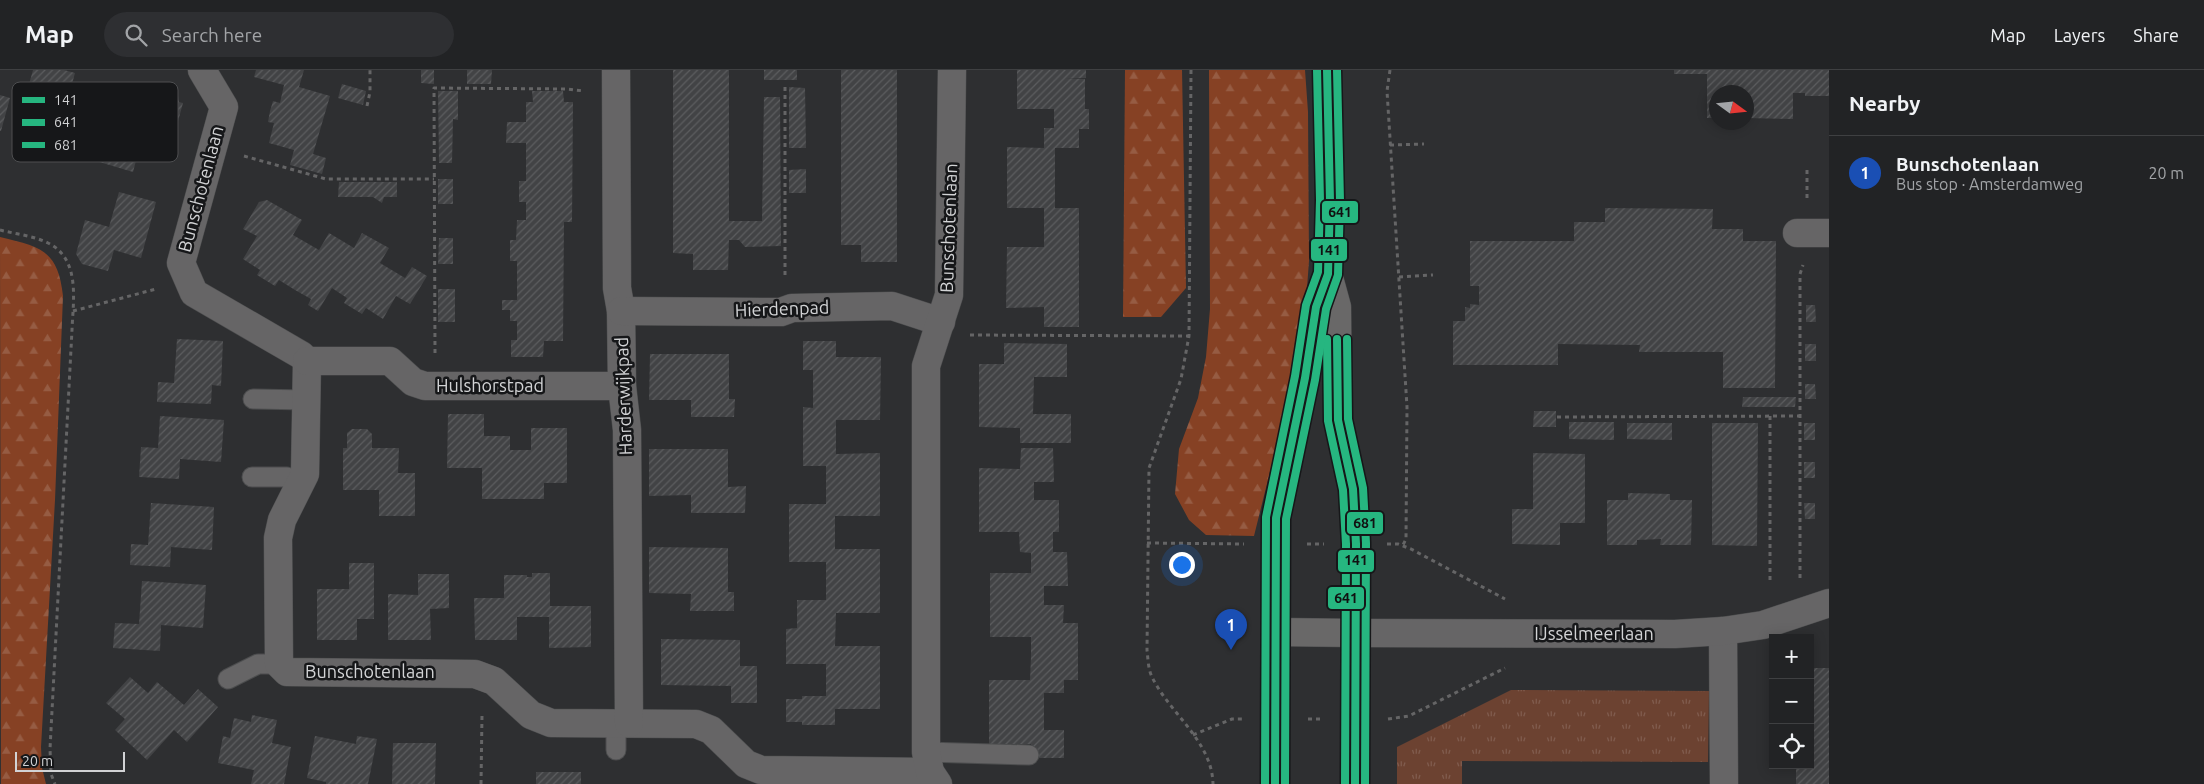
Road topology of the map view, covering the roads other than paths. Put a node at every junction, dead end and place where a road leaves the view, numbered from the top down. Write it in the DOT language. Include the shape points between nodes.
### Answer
graph roads {
  1 [pos="202,70"];
  2 [pos="616,70"];
  3 [pos="952,70"];
  4 [pos="1326,70"];
  5 [pos="1797,232"];
  6 [pos="1829,233"];
  7 [pos="1328,274"];
  8 [pos="621,311"];
  9 [pos="941,322"];
  10 [pos="307,361"];
  11 [pos="622,386"];
  12 [pos="253,399"];
  13 [pos="307,400"];
  14 [pos="252,477"];
  15 [pos="302,483"];
  16 [pos="1829,603"];
  17 [pos="1723,631"];
  18 [pos="1276,632"];
  19 [pos="1356,633"];
  20 [pos="279,664"];
  21 [pos="228,679"];
  22 [pos="622,723"];
  23 [pos="616,750"];
  24 [pos="1029,755"];
  25 [pos="931,769"];
  26 [pos="1275,784"];
  27 [pos="1354,784"];
  28 [pos="1724,784"];
  1 -- 10 [label="street, Bunschotenlaan" via="224,107 181,263 194,293"];
  2 -- 8 [label="street, Harderwijkpad" via="617,288"];
  3 -- 9 [label="street, Bunschotenlaan" via="950,277 949,295"];
  4 -- 7 [label="main road" via="1330,200"];
  5 -- 6 [label="street"];
  7 -- 18 [label="main road" via="1316,307 1310,353 1276,518"];
  7 -- 19 [label="main road" via="1337,307 1338,420 1353,489"];
  8 -- 9 [label="street, Hierdenpad" via="781,312 792,308 892,306"];
  8 -- 11 [label="street, Harderwijkpad"];
  9 -- 25 [label="street, Bunschotenlaan" via="926,366"];
  10 -- 11 [label="street, Hulshorstpad" via="390,360 413,382 425,386"];
  10 -- 13 [label="street, Bunschotenlaan"];
  11 -- 22 [label="street, Harderwijkpad" via="627,430"];
  12 -- 13 [label="lane"];
  13 -- 15 [label="street, Bunschotenlaan" via="307,462"];
  14 -- 15 [label="lane" via="288,477"];
  15 -- 20 [label="street, Bunschotenlaan" via="285,513 278,538"];
  16 -- 17 [label="street, IJsselmeerlaan" via="1763,625"];
  17 -- 19 [label="street, IJsselmeerlaan" via="1675,634"];
  17 -- 28 [label="street"];
  18 -- 19 [label="main road"];
  18 -- 26 [label="main road"];
  19 -- 27 [label="main road"];
  20 -- 21 [label="lane" via="258,664"];
  20 -- 22 [label="street, Bunschotenlaan" via="287,672 475,674 494,681 540,719 561,724"];
  22 -- 23 [label="lane"];
  22 -- 25 [label="street, Bunschotenlaan" via="705,726 746,764 760,770"];
  24 -- 25 [label="lane"];
}
